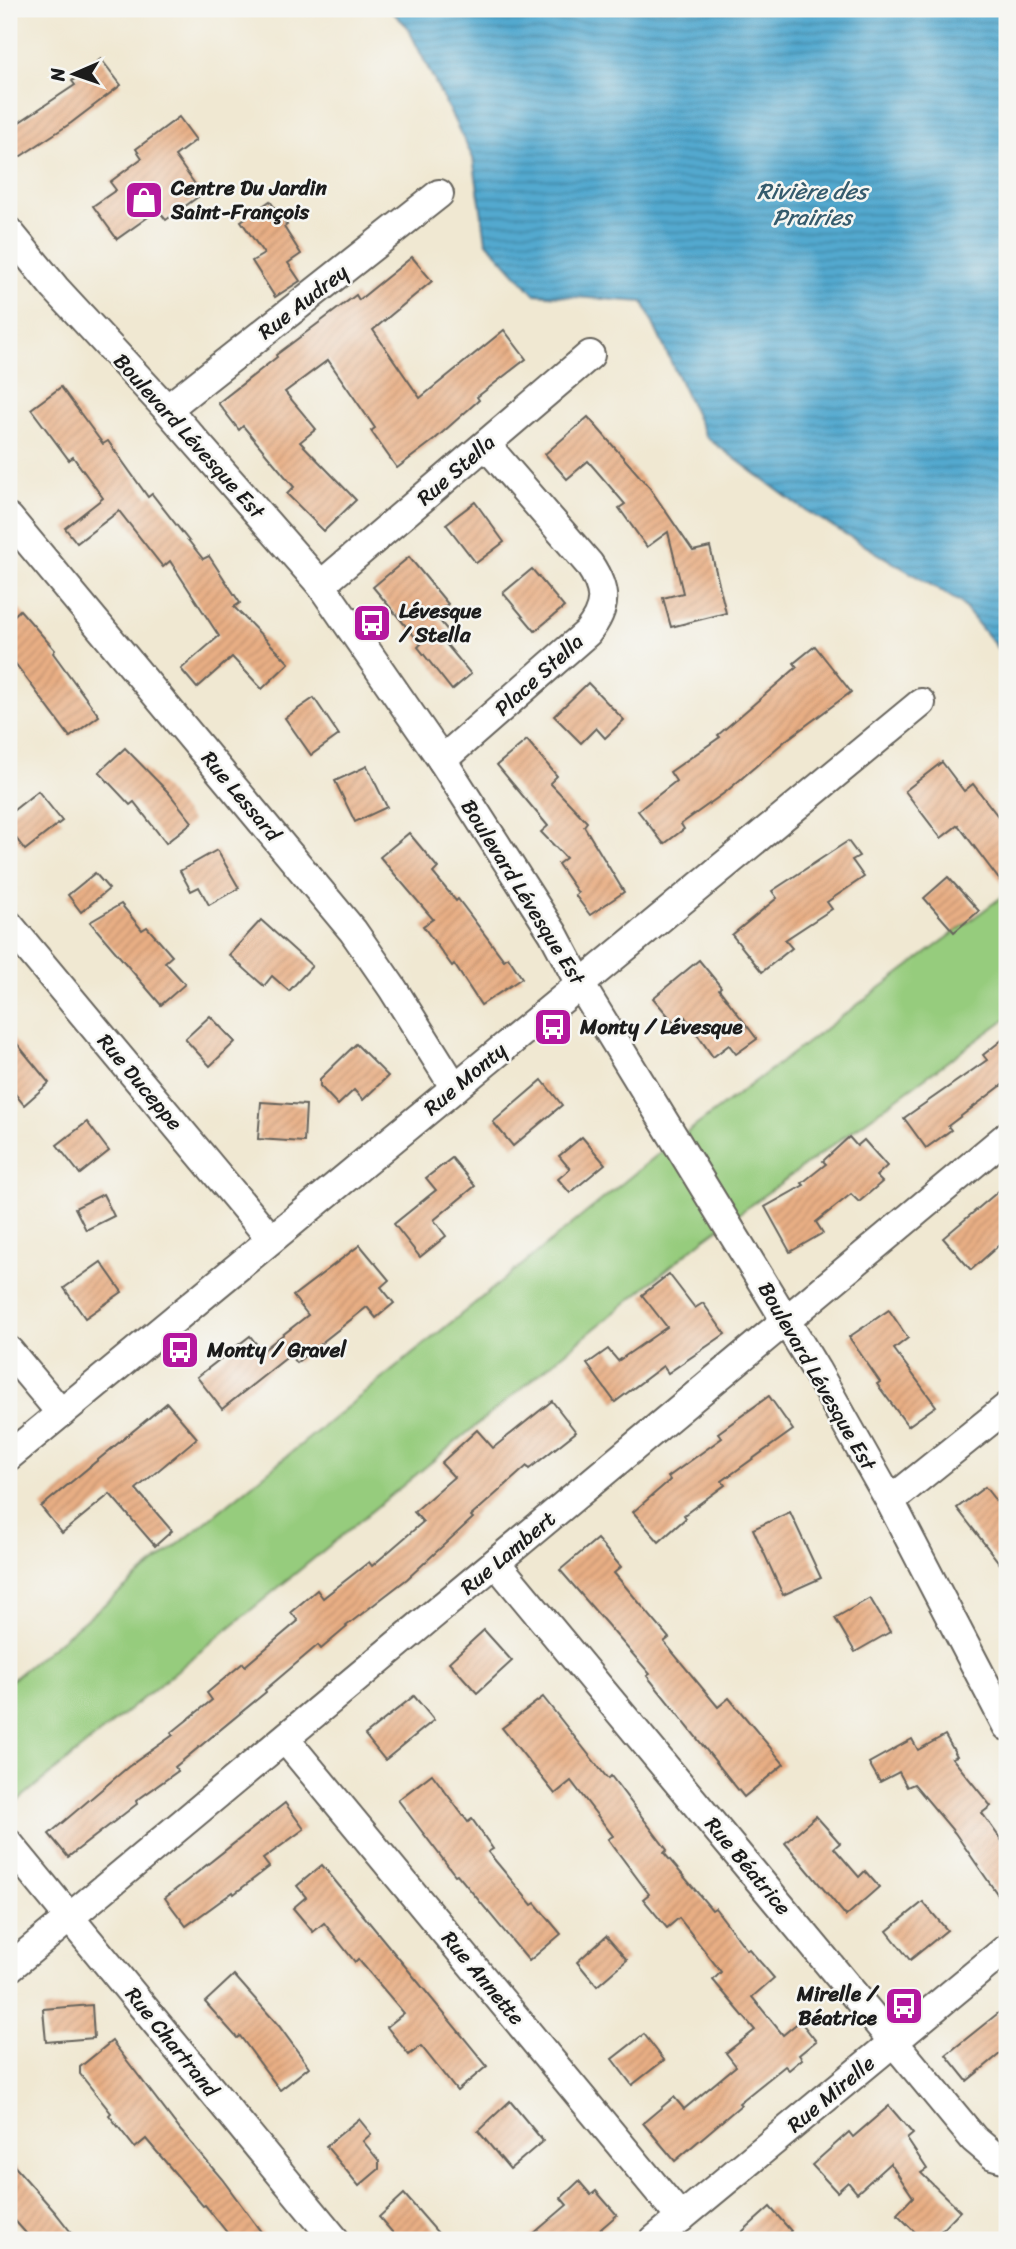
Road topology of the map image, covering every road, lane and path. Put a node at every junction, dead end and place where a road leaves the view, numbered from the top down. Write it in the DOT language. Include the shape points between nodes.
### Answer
graph roads {
  1 [pos="439,194"];
  2 [pos="9,232"];
  3 [pos="590,355"];
  4 [pos="167,410"];
  5 [pos="486,445"];
  6 [pos="9,518"];
  7 [pos="321,585"];
  8 [pos="920,703"];
  9 [pos="442,760"];
  10 [pos="9,925"];
  11 [pos="580,984"];
  12 [pos="454,1088"];
  13 [pos="1007,1136"];
  14 [pos="271,1239"];
  15 [pos="786,1322"];
  16 [pos="9,1351"];
  17 [pos="1007,1407"];
  18 [pos="61,1413"];
  19 [pos="9,1456"];
  20 [pos="890,1501"];
  21 [pos="496,1563"];
  22 [pos="1007,1726"];
  23 [pos="285,1739"];
  24 [pos="9,1844"];
  25 [pos="69,1918"];
  26 [pos="1007,1948"];
  27 [pos="9,1968"];
  28 [pos="894,2042"];
  29 [pos="1007,2159"];
  30 [pos="681,2218"];
  31 [pos="335,2240"];
  32 [pos="654,2240"];
  1 -- 4 [label="street, Rue Audrey"];
  2 -- 4 [label="street, Boulevard Lévesque Est"];
  3 -- 5 [label="street, Rue Stella"];
  4 -- 7 [label="street, Boulevard Lévesque Est"];
  5 -- 7 [label="street, Rue Stella"];
  5 -- 9 [label="street, Place Stella" via="589,564 597,576 603,604 587,633"];
  6 -- 12 [label="street, Rue Lessard" via="353,931"];
  7 -- 9 [label="street, Boulevard Lévesque Est"];
  8 -- 11 [label="street, Rue Monty"];
  9 -- 11 [label="street, Boulevard Lévesque Est" via="553,933"];
  10 -- 14 [label="street, Rue Duceppe"];
  11 -- 12 [label="street, Rue Monty"];
  11 -- 15 [label="street, Boulevard Lévesque Est"];
  12 -- 14 [label="street, Rue Monty"];
  13 -- 15 [label="street, Rue Lambert"];
  14 -- 18 [label="street, Rue Monty"];
  15 -- 20 [label="street, Boulevard Lévesque Est"];
  15 -- 21 [label="street, Rue Lambert"];
  16 -- 18 [label="street"];
  17 -- 20 [label="street"];
  18 -- 19 [label="street, Rue Monty"];
  20 -- 22 [label="street, Boulevard Lévesque Est"];
  21 -- 23 [label="street, Rue Lambert"];
  21 -- 28 [label="street, Rue Béatrice"];
  23 -- 25 [label="street, Rue Lambert"];
  23 -- 30 [label="street, Rue Annette"];
  24 -- 25 [label="street, Rue Chartrand"];
  25 -- 27 [label="street, Rue Lambert"];
  25 -- 31 [label="street, Rue Chartrand"];
  26 -- 28 [label="street, Rue Mirelle"];
  28 -- 29 [label="street, Rue Béatrice" via="974,2139 993,2155"];
  28 -- 30 [label="street, Rue Mirelle"];
  30 -- 32 [label="street, Rue Mirelle"];
}
